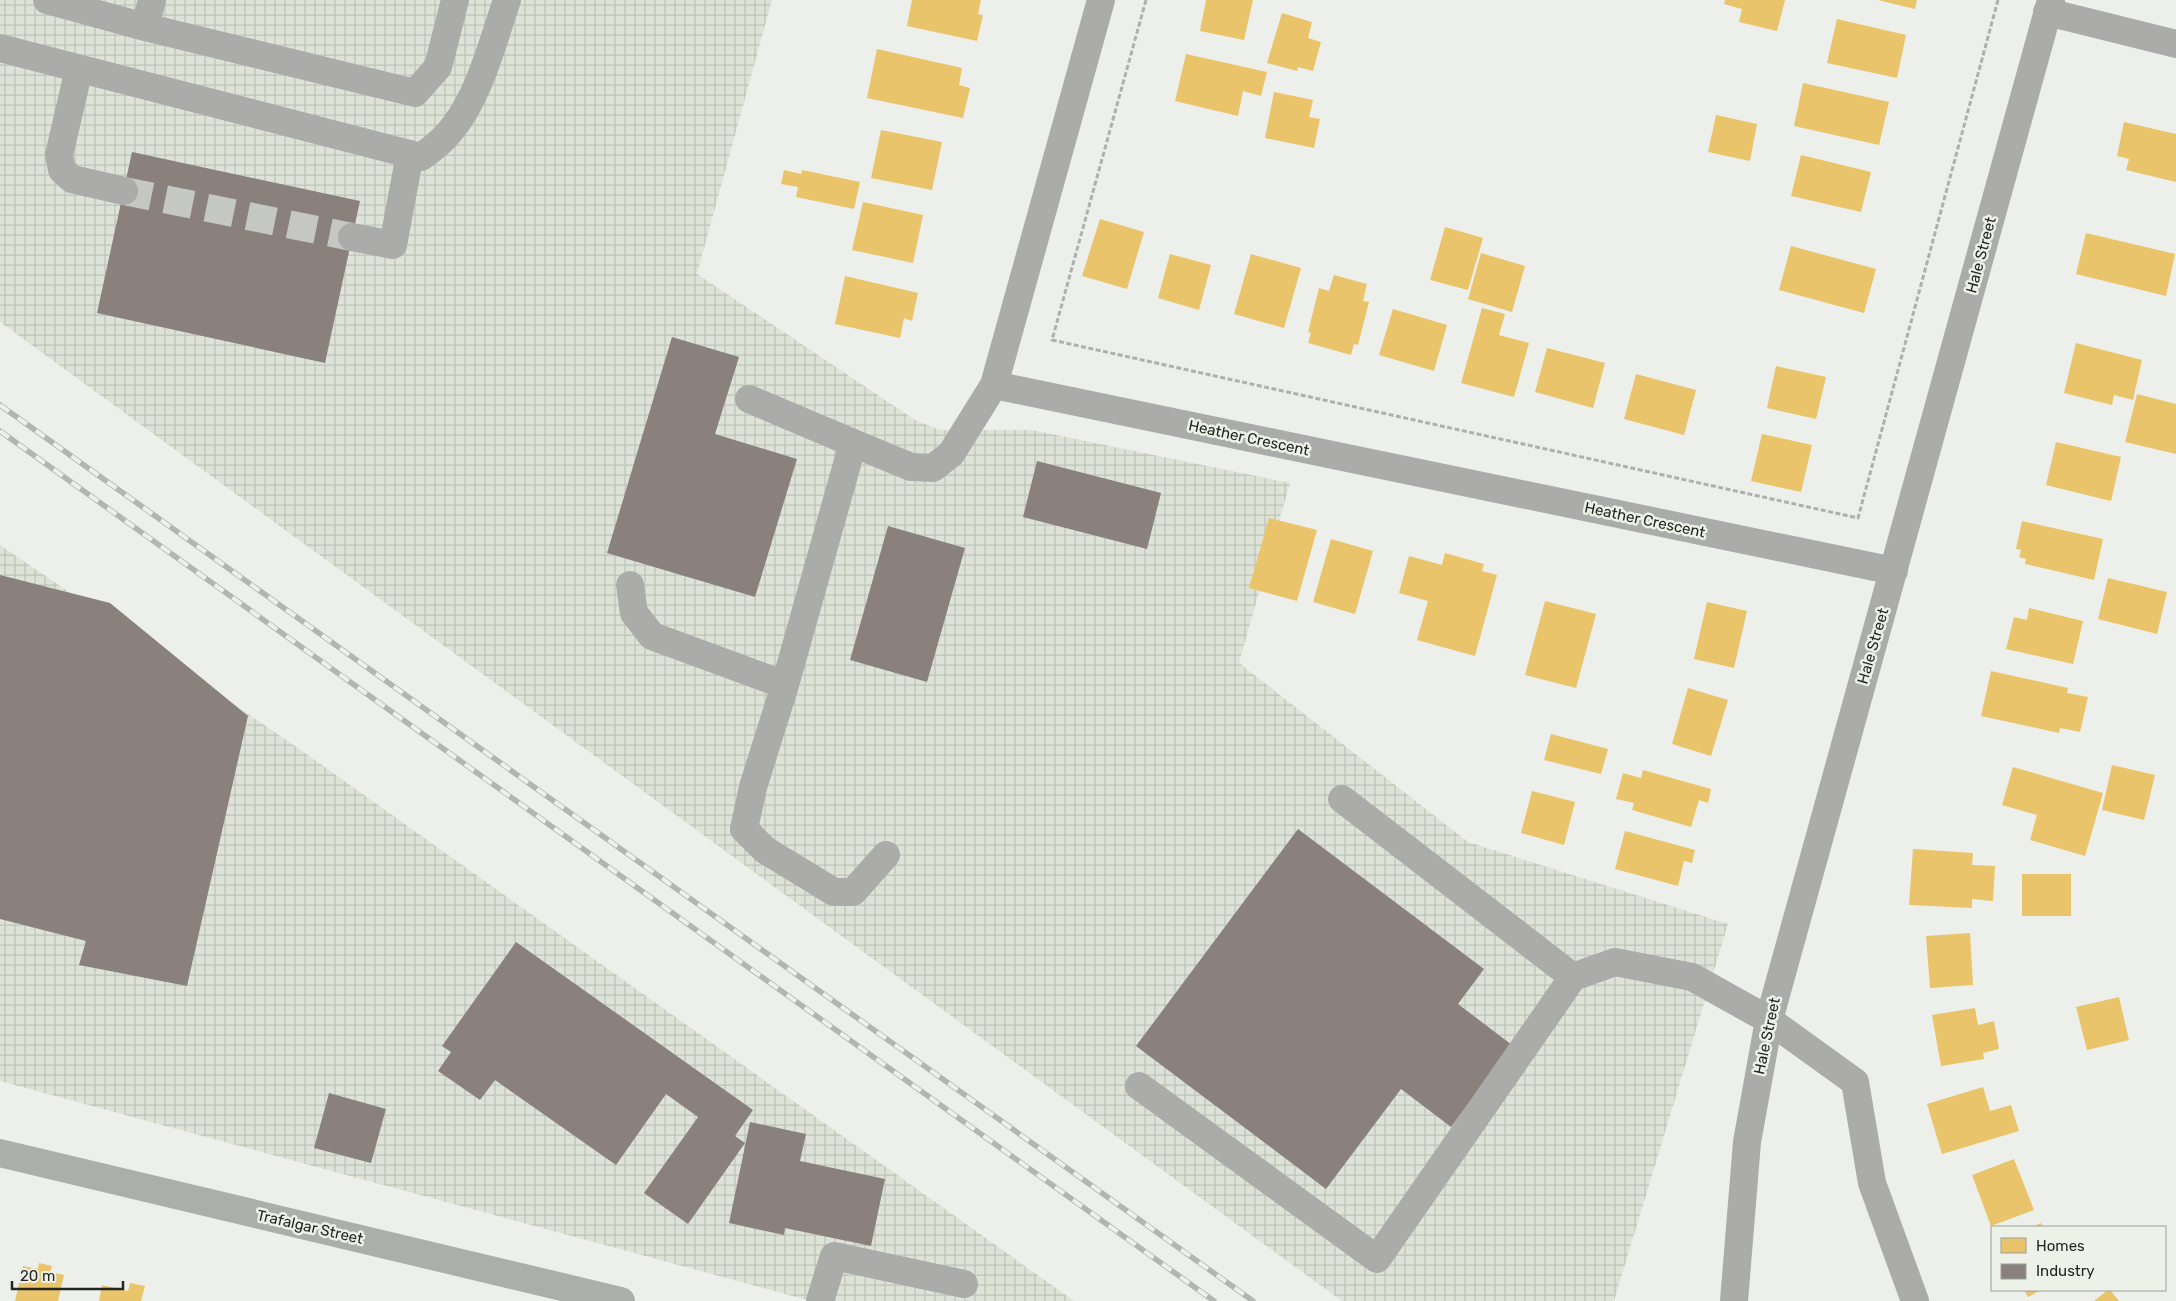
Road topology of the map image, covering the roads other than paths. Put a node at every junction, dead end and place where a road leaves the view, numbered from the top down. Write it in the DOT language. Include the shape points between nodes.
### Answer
graph roads {
  1 [pos="47,0"];
  2 [pos="152,0"];
  3 [pos="455,0"];
  4 [pos="507,0"];
  5 [pos="1101,0"];
  6 [pos="2049,6"];
  7 [pos="145,27"];
  8 [pos="2176,44"];
  9 [pos="0,48"];
  10 [pos="79,69"];
  11 [pos="410,154"];
  12 [pos="124,191"];
  13 [pos="352,237"];
  14 [pos="994,385"];
  15 [pos="749,399"];
  16 [pos="853,443"];
  17 [pos="1894,571"];
  18 [pos="630,585"];
  19 [pos="786,685"];
  20 [pos="1342,799"];
  21 [pos="886,855"];
  22 [pos="1573,977"];
  23 [pos="1769,1020"];
  24 [pos="1139,1086"];
  25 [pos="0,1153"];
  26 [pos="964,1284"];
  27 [pos="1735,1300"];
  28 [pos="621,1301"];
  29 [pos="820,1301"];
  30 [pos="1915,1301"];
  1 -- 7 [label="street"];
  2 -- 7 [label="street"];
  3 -- 7 [label="street" via="438,67 415,93"];
  4 -- 11 [label="street" via="478,82 461,116 443,139 421,157"];
  5 -- 14 [label="street"];
  6 -- 8 [label="street"];
  6 -- 17 [label="street, Hale Street"];
  9 -- 10 [label="street"];
  10 -- 11 [label="street"];
  10 -- 12 [label="street" via="59,155 62,170 72,179"];
  11 -- 13 [label="street" via="393,245"];
  14 -- 16 [label="street" via="950,454 933,468 911,467"];
  14 -- 17 [label="street, Heather Crescent"];
  15 -- 16 [label="street"];
  16 -- 19 [label="street"];
  17 -- 23 [label="street, Hale Street"];
  18 -- 19 [label="street" via="634,613 652,636"];
  19 -- 21 [label="street" via="753,787 744,829 765,850 834,892 853,892"];
  20 -- 22 [label="street"];
  22 -- 23 [label="street" via="1615,962 1692,977"];
  22 -- 24 [label="street" via="1376,1259"];
  23 -- 27 [label="street, Hale Street" via="1747,1142"];
  23 -- 30 [label="street" via="1855,1082 1872,1183"];
  25 -- 28 [label="main road, Trafalgar Street"];
  26 -- 29 [label="street" via="834,1256"];
}
